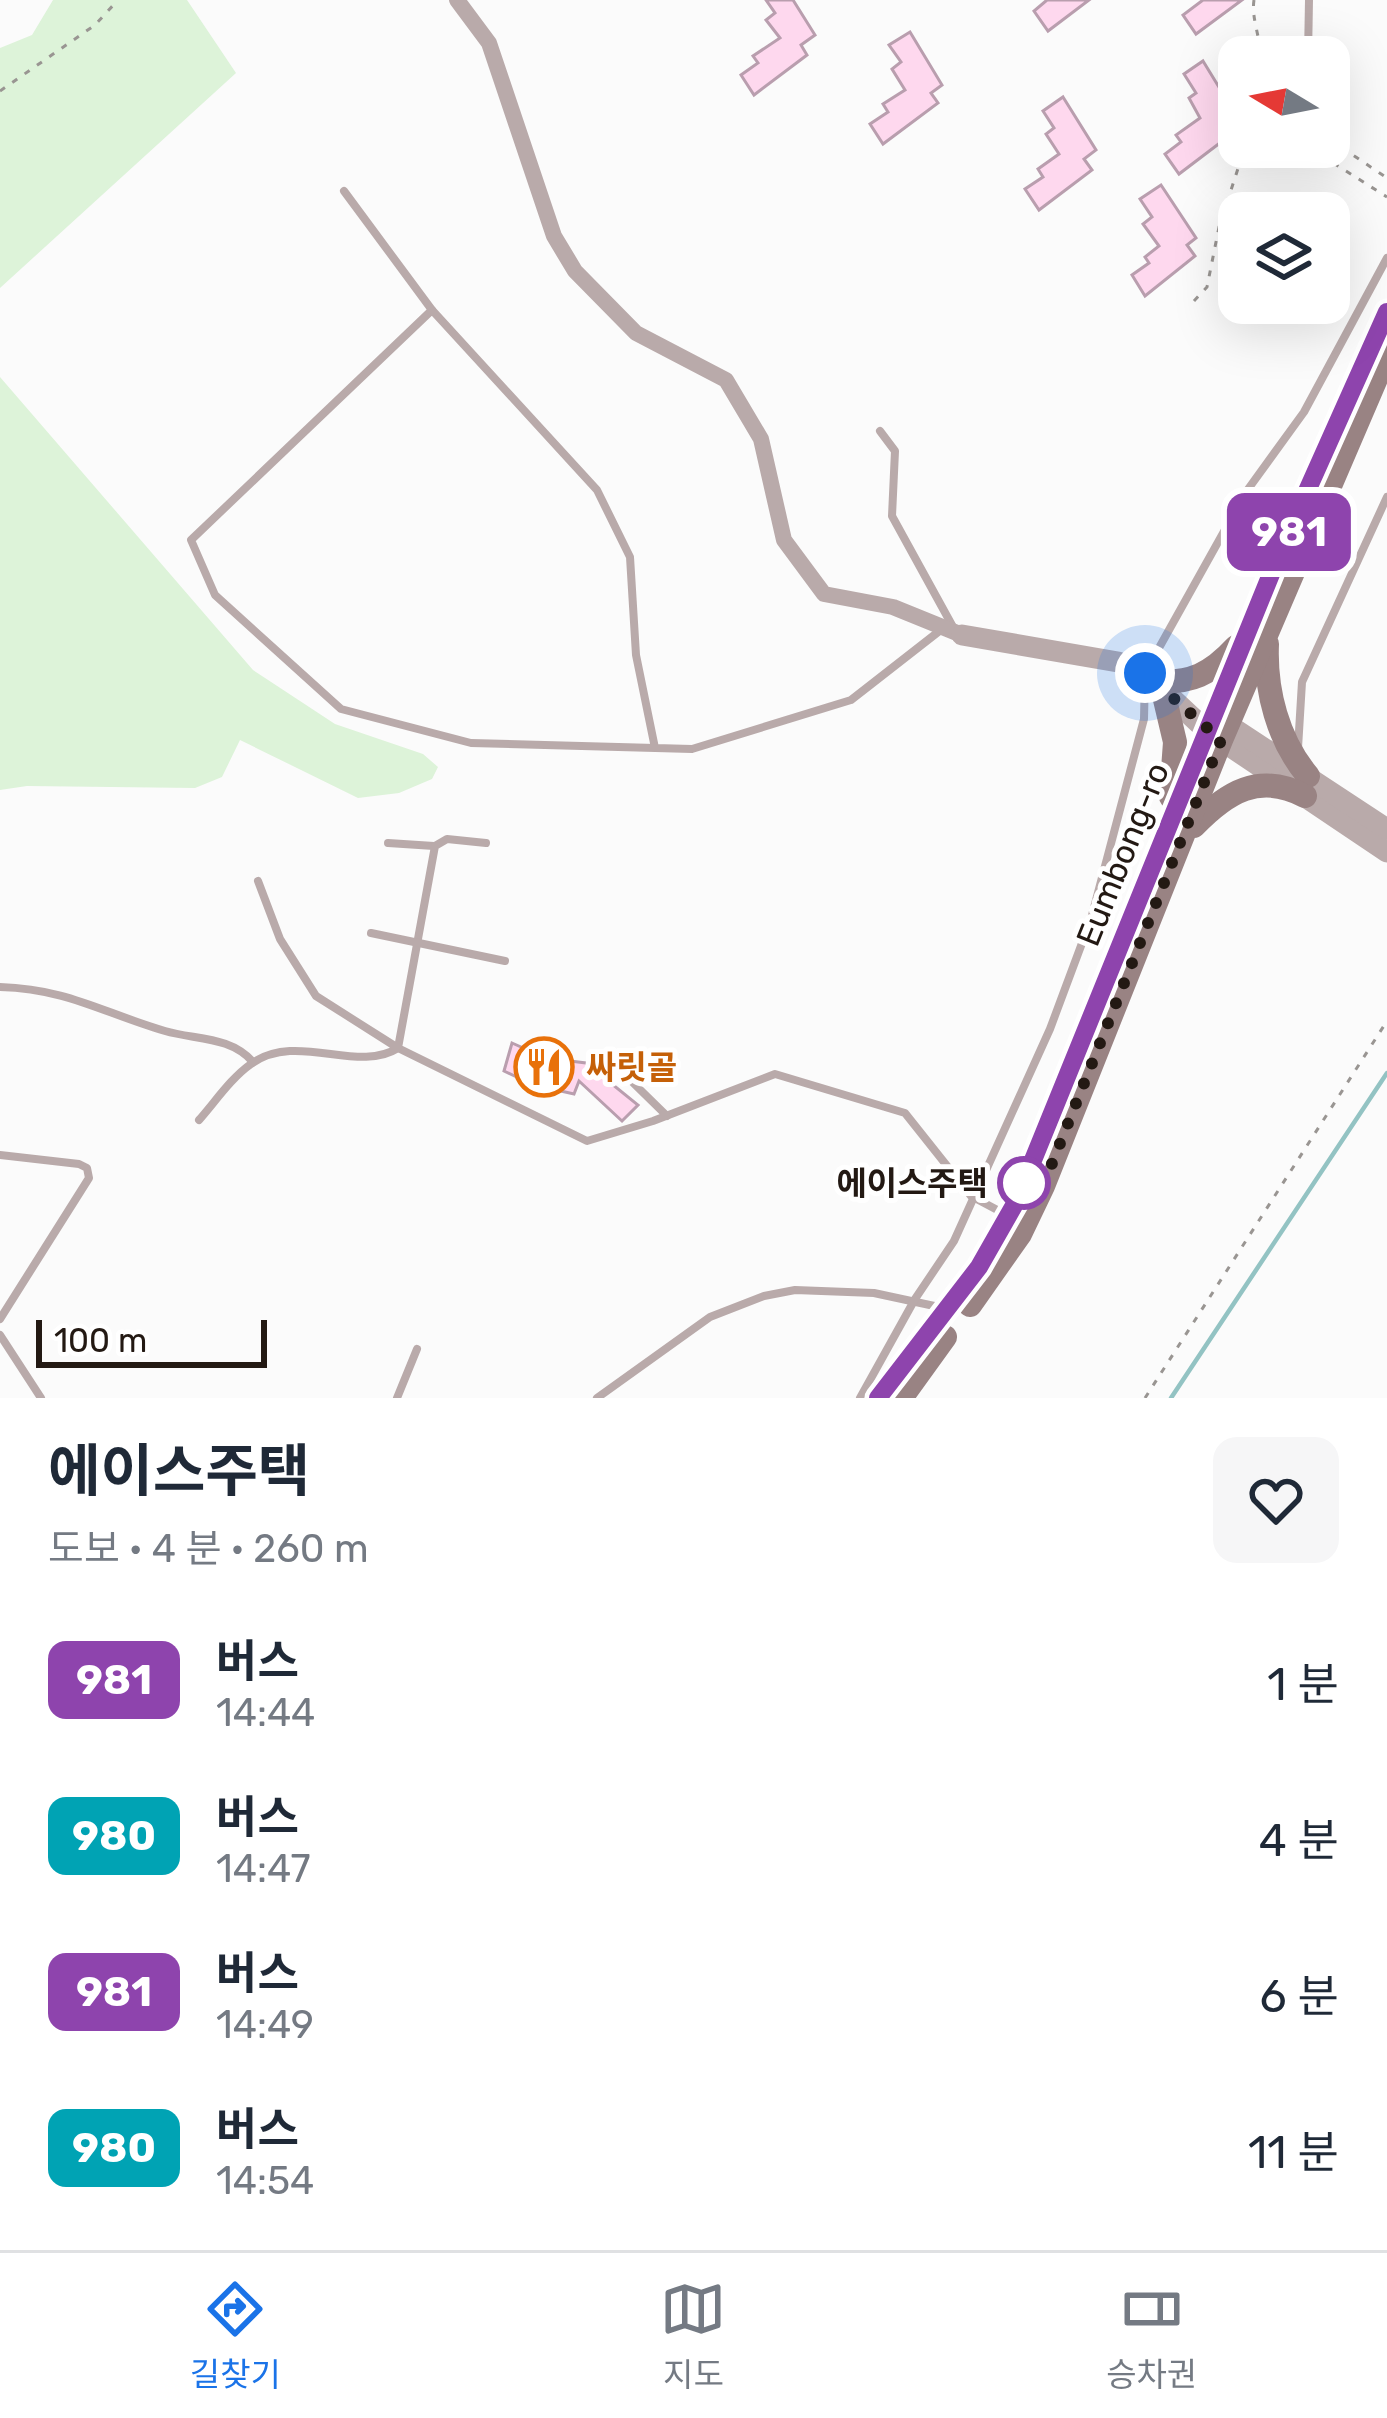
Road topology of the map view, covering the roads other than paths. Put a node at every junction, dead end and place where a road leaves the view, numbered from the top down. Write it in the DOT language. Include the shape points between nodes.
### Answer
graph roads {
  1 [pos="458,0"];
  2 [pos="1309,0"];
  3 [pos="1308,36"];
  4 [pos="344,191"];
  5 [pos="1387,259"];
  6 [pos="432,310"];
  7 [pos="1387,312"];
  8 [pos="1387,353"];
  9 [pos="880,431"];
  10 [pos="1387,497"];
  11 [pos="954,632"];
  12 [pos="1257,635"];
  13 [pos="1157,684"];
  14 [pos="1217,727"];
  15 [pos="655,748"];
  16 [pos="1303,778"];
  17 [pos="1387,829"];
  18 [pos="1175,836"];
  19 [pos="388,843"];
  20 [pos="486,843"];
  21 [pos="435,846"];
  22 [pos="1387,852"];
  23 [pos="259,881"];
  24 [pos="371,933"];
  25 [pos="417,944"];
  26 [pos="505,962"];
  27 [pos="0,987"];
  28 [pos="398,1048"];
  29 [pos="253,1062"];
  30 [pos="619,1069"];
  31 [pos="667,1116"];
  32 [pos="199,1120"];
  33 [pos="0,1156"];
  34 [pos="971,1196"];
  35 [pos="1008,1216"];
  36 [pos="915,1299"];
  37 [pos="946,1310"];
  38 [pos="0,1319"];
  39 [pos="0,1335"];
  40 [pos="418,1349"];
  41 [pos="41,1398"];
  42 [pos="397,1398"];
  43 [pos="597,1398"];
  44 [pos="860,1398"];
  45 [pos="878,1398"];
  46 [pos="901,1398"];
  1 -- 11 [label="street" via="489,43 554,236 575,271 636,333 726,380 761,439 784,540 824,594 893,607"];
  2 -- 3 [label="lane"];
  4 -- 6 [label="lane"];
  5 -- 13 [label="lane" via="1304,412 1246,492"];
  6 -- 15 [label="lane" via="597,490 630,556 636,655"];
  6 -- 15 [label="lane" via="191,540 215,595 340,710 471,743"];
  7 -- 12 [label="main road, Eumbong-ro"];
  8 -- 12 [label="main road, Eumbong-ro"];
  9 -- 11 [label="lane" via="895,451 892,516"];
  10 -- 16 [label="lane" via="1302,682"];
  11 -- 13 [label="street" via="1118,662"];
  11 -- 15 [label="lane" via="851,700 692,749"];
  12 -- 13 [label="main road" via="1203,676"];
  12 -- 14 [label="main road, Eumbong-ro"];
  12 -- 16 [label="main road" via="1274,710"];
  13 -- 14 [label="street"];
  13 -- 18 [label="main road" via="1174,742"];
  13 -- 34 [label="lane" via="1091,919 1050,1029"];
  14 -- 16 [label="street"];
  14 -- 18 [label="main road, Eumbong-ro"];
  16 -- 17 [label="street"];
  16 -- 18 [label="main road" via="1241,788"];
  16 -- 22 [label="street"];
  18 -- 35 [label="main road, Eumbong-ro"];
  18 -- 46 [label="main road, Eumbong-ro" via="1020,1234"];
  19 -- 21 [label="lane"];
  20 -- 21 [label="lane" via="446,839"];
  21 -- 25 [label="lane"];
  23 -- 28 [label="lane" via="280,939 316,996"];
  24 -- 25 [label="lane"];
  25 -- 26 [label="lane"];
  25 -- 28 [label="lane"];
  27 -- 29 [label="lane" via="65,994 165,1031 227,1043"];
  28 -- 29 [label="lane" via="383,1057 299,1050"];
  28 -- 31 [label="lane" via="587,1141"];
  29 -- 32 [label="lane"];
  30 -- 31 [label="lane"];
  31 -- 34 [label="lane" via="776,1073 905,1113"];
  33 -- 38 [label="lane" via="80,1164 89,1178"];
  34 -- 35 [label="lane"];
  34 -- 36 [label="lane" via="954,1241"];
  35 -- 37 [label="main road, Eumbong-ro"];
  36 -- 37 [label="lane"];
  36 -- 43 [label="lane" via="795,1290 764,1296 710,1317"];
  36 -- 44 [label="lane"];
  37 -- 45 [label="main road, Eumbong-ro"];
  39 -- 41 [label="lane"];
  40 -- 42 [label="lane"];
}
